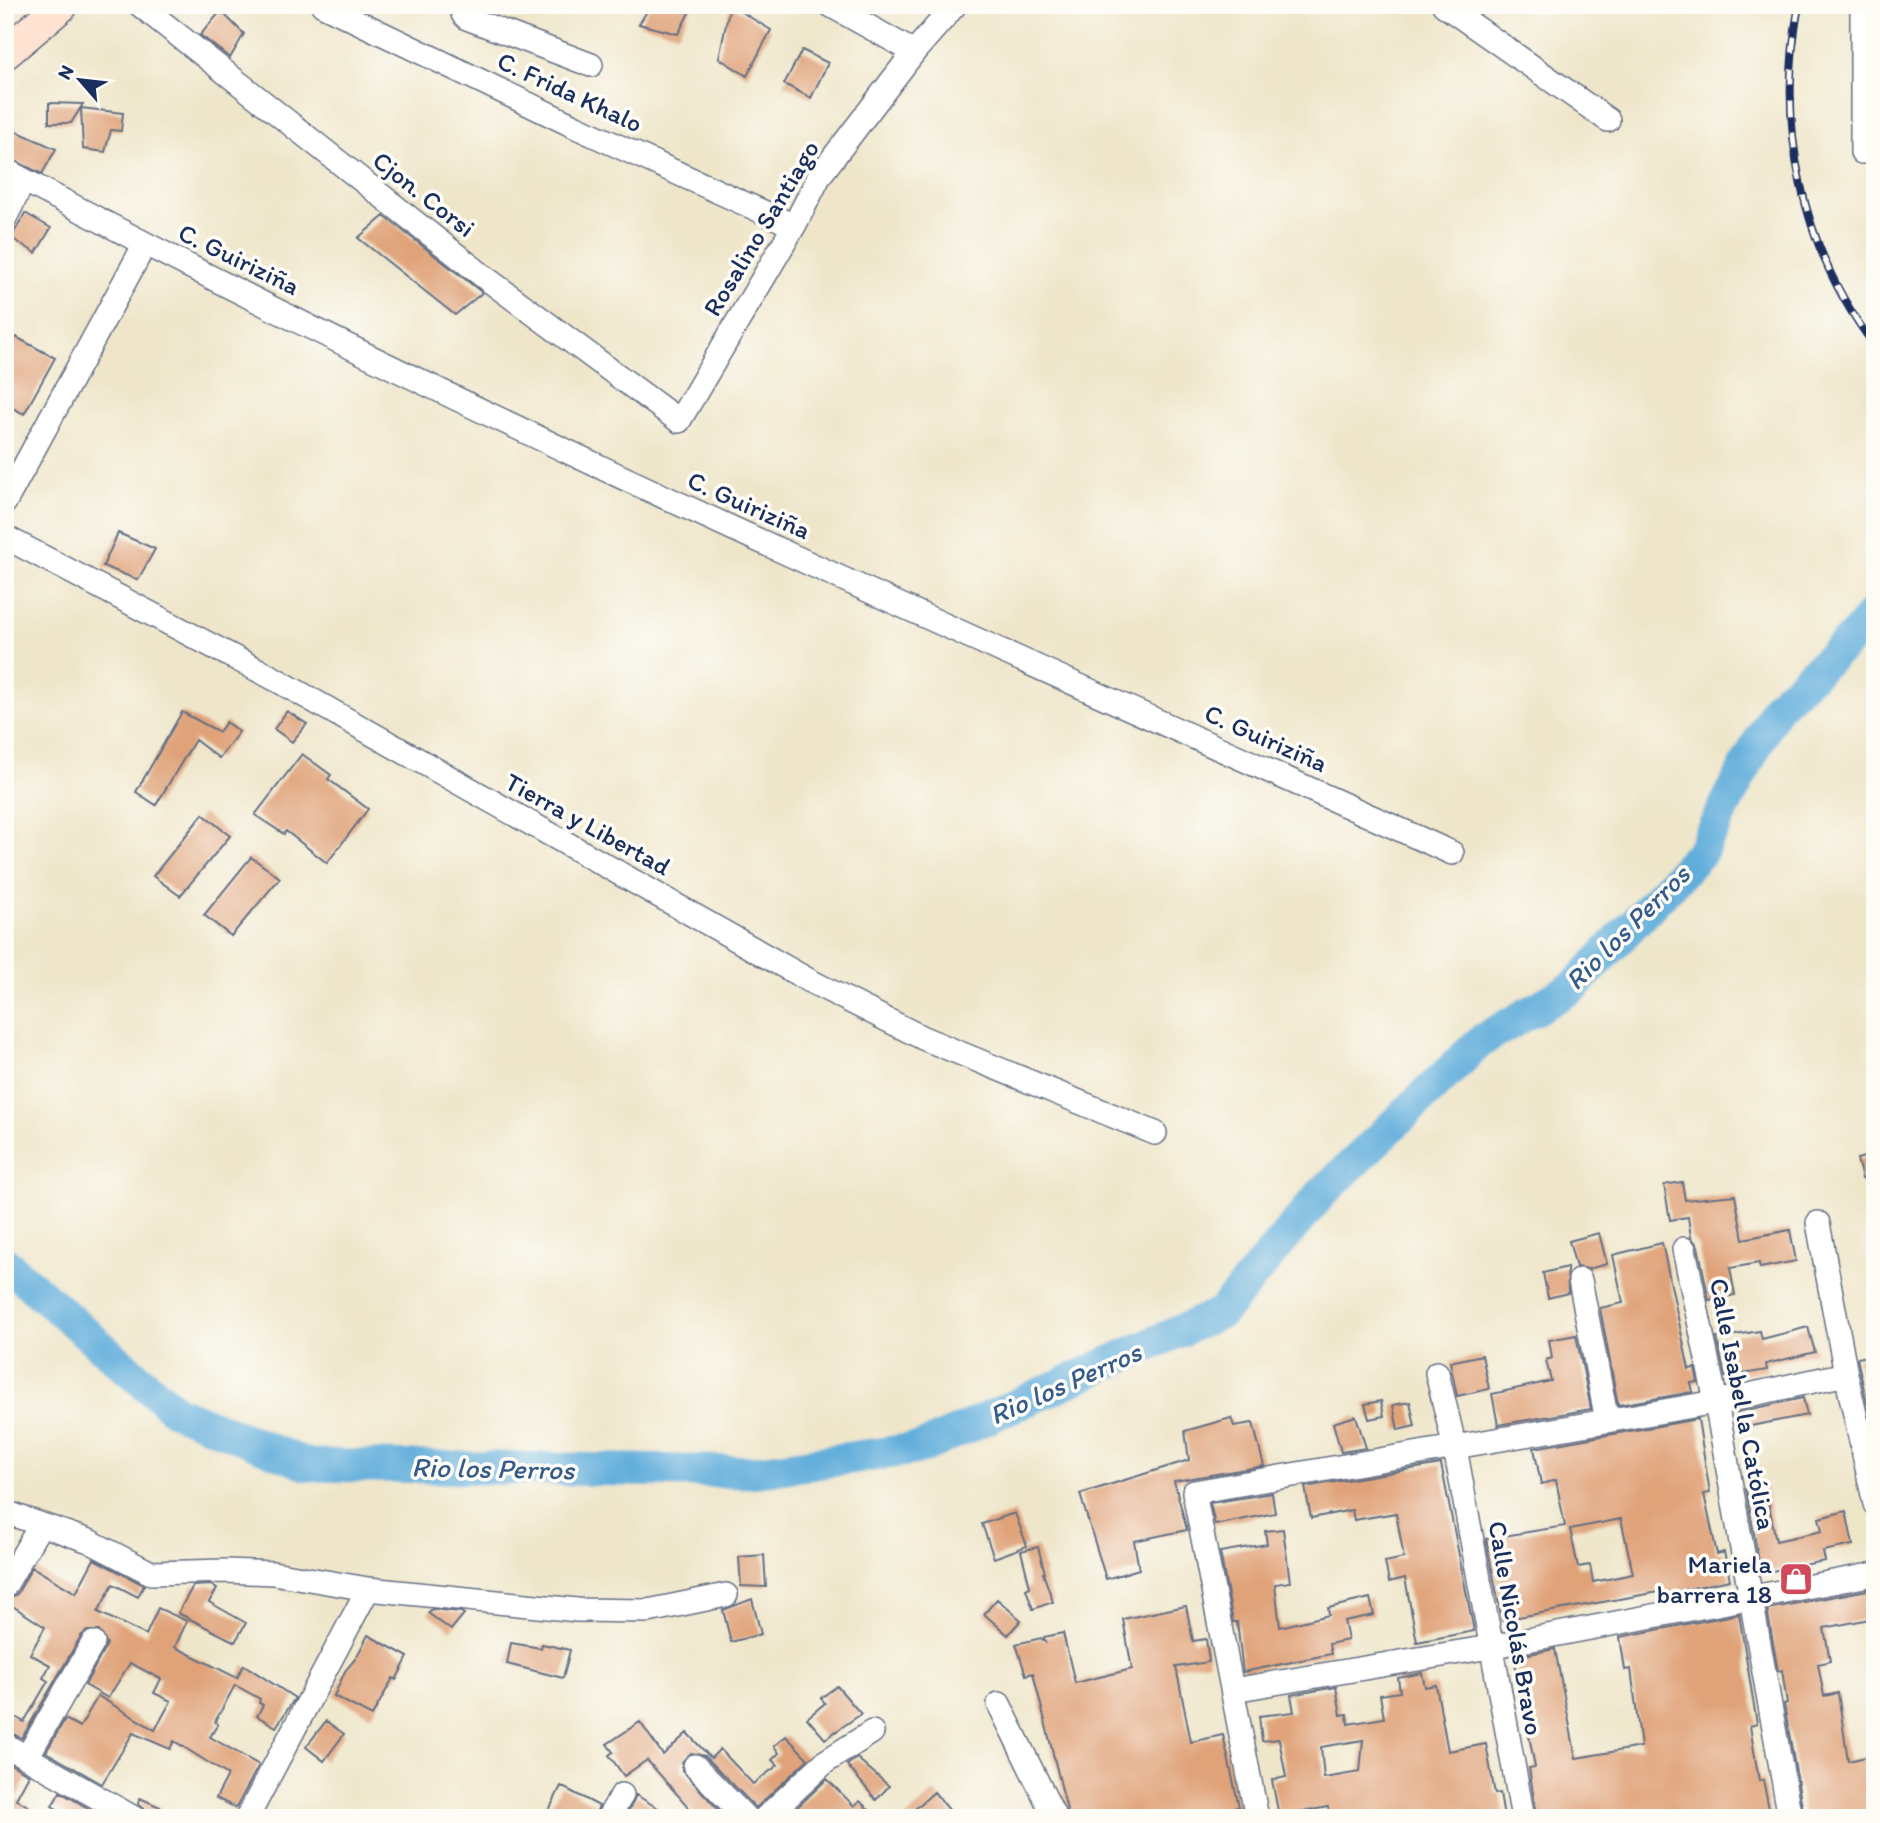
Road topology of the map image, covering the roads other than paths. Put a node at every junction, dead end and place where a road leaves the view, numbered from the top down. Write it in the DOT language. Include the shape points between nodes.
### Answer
graph roads {
  1 [pos="62,5"];
  2 [pos="140,5"];
  3 [pos="323,5"];
  4 [pos="463,5"];
  5 [pos="830,5"];
  6 [pos="955,5"];
  7 [pos="1444,5"];
  8 [pos="1861,5"];
  9 [pos="914,52"];
  10 [pos="5,53"];
  11 [pos="591,65"];
  12 [pos="1608,120"];
  13 [pos="1862,152"];
  14 [pos="21,178"];
  15 [pos="5,218"];
  16 [pos="794,226"];
  17 [pos="145,244"];
  18 [pos="679,421"];
  19 [pos="5,502"];
  20 [pos="5,537"];
  21 [pos="1452,853"];
  22 [pos="1155,1133"];
  23 [pos="1818,1223"];
  24 [pos="1684,1249"];
  25 [pos="1580,1280"];
  26 [pos="1437,1373"];
  27 [pos="1846,1374"];
  28 [pos="1716,1402"];
  29 [pos="1607,1421"];
  30 [pos="1455,1448"];
  31 [pos="1875,1504"];
  32 [pos="5,1512"];
  33 [pos="40,1526"];
  34 [pos="1875,1574"];
  35 [pos="5,1586"];
  36 [pos="368,1588"];
  37 [pos="726,1595"];
  38 [pos="1753,1599"];
  39 [pos="93,1643"];
  40 [pos="1490,1647"];
  41 [pos="1233,1690"];
  42 [pos="999,1704"];
  43 [pos="872,1732"];
  44 [pos="5,1745"];
  45 [pos="27,1757"];
  46 [pos="695,1766"];
  47 [pos="622,1795"];
  48 [pos="134,1818"];
  49 [pos="247,1818"];
  50 [pos="608,1818"];
  51 [pos="746,1818"];
  52 [pos="765,1818"];
  53 [pos="1055,1818"];
  54 [pos="1257,1818"];
  55 [pos="1523,1818"];
  56 [pos="1790,1818"];
  1 -- 10 [label="street"];
  2 -- 18 [label="street, Cjon. Corsi" via="472,267"];
  3 -- 16 [label="street, C. Frida Khalo"];
  4 -- 11 [label="street" via="467,18"];
  5 -- 9 [label="street"];
  6 -- 9 [label="street, Rosalino Santiago"];
  7 -- 12 [label="street"];
  8 -- 13 [label="street"];
  9 -- 16 [label="street, Rosalino Santiago" via="820,175"];
  14 -- 15 [label="street"];
  14 -- 17 [label="street, C. Guiriziña"];
  16 -- 18 [label="street, Rosalino Santiago"];
  17 -- 19 [label="street"];
  17 -- 21 [label="street, C. Guiriziña" via="640,486"];
  20 -- 22 [label="street, Tierra y Libertad" via="275,679 810,981 923,1038"];
  23 -- 27 [label="street"];
  24 -- 28 [label="street, Calle Isabel la Católica"];
  25 -- 29 [label="street"];
  26 -- 30 [label="street, Calle Nicolás Bravo"];
  27 -- 28 [label="street"];
  27 -- 31 [label="street"];
  28 -- 29 [label="street"];
  28 -- 38 [label="street, Calle Isabel la Católica"];
  29 -- 30 [label="street"];
  30 -- 40 [label="street, Calle Nicolás Bravo"];
  30 -- 41 [label="street" via="1194,1492"];
  32 -- 33 [label="street"];
  33 -- 35 [label="street"];
  33 -- 36 [label="street" via="89,1541 151,1573 273,1573"];
  34 -- 38 [label="street"];
  36 -- 37 [label="street" via="577,1610 648,1611"];
  36 -- 49 [label="street"];
  38 -- 40 [label="street"];
  38 -- 56 [label="street, Calle Isabel la Católica"];
  39 -- 45 [label="street"];
  40 -- 41 [label="street"];
  40 -- 55 [label="street, Calle Nicolás Bravo"];
  41 -- 54 [label="street"];
  42 -- 53 [label="street"];
  43 -- 52 [label="street" via="825,1762"];
  44 -- 45 [label="street"];
  45 -- 48 [label="street"];
  46 -- 51 [label="street"];
  47 -- 50 [label="street"];
}
